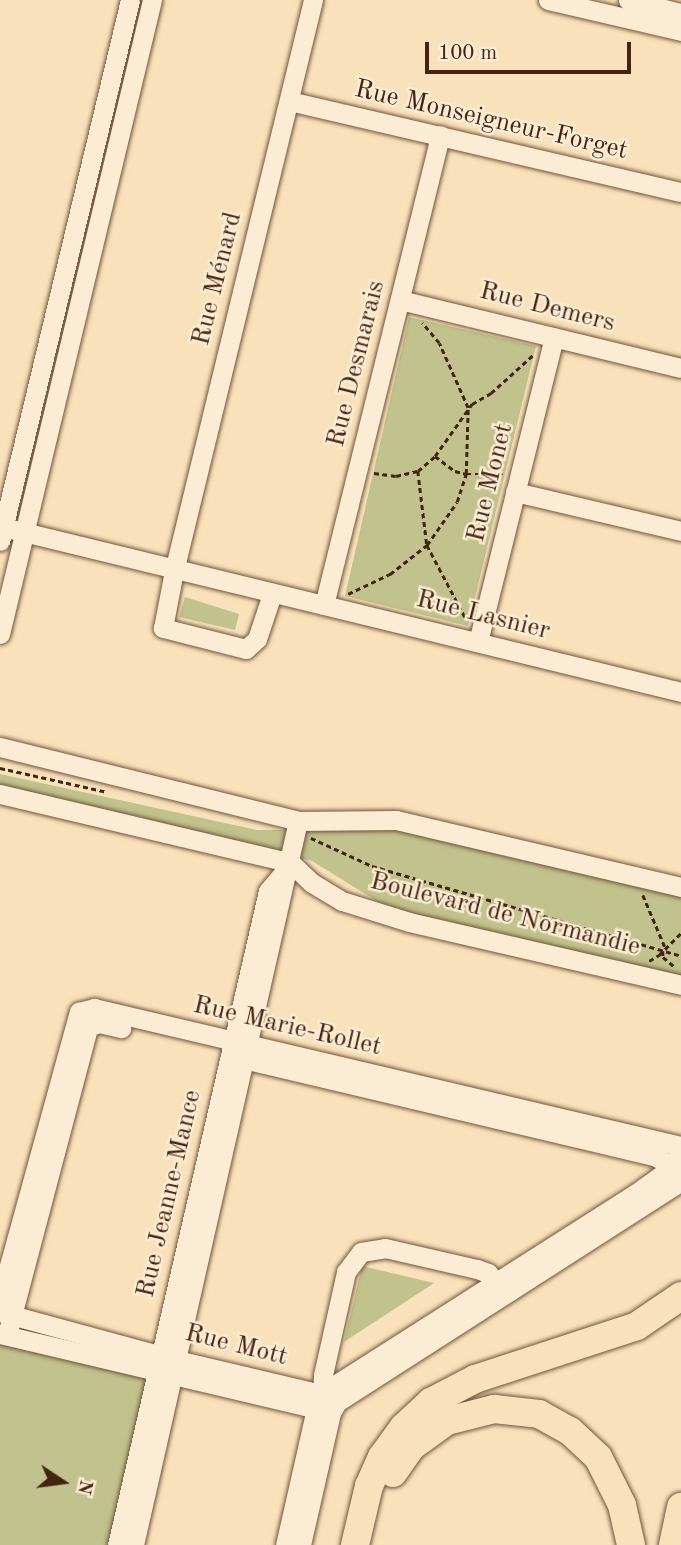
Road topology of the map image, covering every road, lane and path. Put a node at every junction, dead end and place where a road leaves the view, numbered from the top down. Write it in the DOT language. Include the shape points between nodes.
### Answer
graph roads {
  1 [pos="130,0"];
  2 [pos="152,0"];
  3 [pos="313,0"];
  4 [pos="548,0"];
  5 [pos="628,0"];
  6 [pos="681,13"];
  7 [pos="681,31"];
  8 [pos="117,56"];
  9 [pos="137,60"];
  10 [pos="289,101"];
  11 [pos="440,135"];
  12 [pos="681,192"];
  13 [pos="79,212"];
  14 [pos="100,217"];
  15 [pos="402,301"];
  16 [pos="554,337"];
  17 [pos="681,368"];
  18 [pos="39,377"];
  19 [pos="60,382"];
  20 [pos="468,408"];
  21 [pos="435,456"];
  22 [pos="358,471"];
  23 [pos="418,471"];
  24 [pos="466,474"];
  25 [pos="518,483"];
  26 [pos="681,531"];
  27 [pos="24,533"];
  28 [pos="2,534"];
  29 [pos="427,545"];
  30 [pos="174,571"];
  31 [pos="272,594"];
  32 [pos="324,606"];
  33 [pos="0,634"];
  34 [pos="478,642"];
  35 [pos="681,692"];
  36 [pos="0,747"];
  37 [pos="0,768"];
  38 [pos="107,792"];
  39 [pos="0,794"];
  40 [pos="296,827"];
  41 [pos="291,863"];
  42 [pos="681,887"];
  43 [pos="641,890"];
  44 [pos="681,933"];
  45 [pos="665,950"];
  46 [pos="681,956"];
  47 [pos="648,961"];
  48 [pos="681,970"];
  49 [pos="681,985"];
  50 [pos="84,1020"];
  51 [pos="240,1051"];
  52 [pos="679,1163"];
  53 [pos="500,1288"];
  54 [pos="681,1296"];
  55 [pos="0,1298"];
  56 [pos="6,1313"];
  57 [pos="4,1335"];
  58 [pos="167,1365"];
  59 [pos="327,1405"];
  60 [pos="681,1507"];
  61 [pos="117,1545"];
  62 [pos="134,1545"];
  63 [pos="285,1545"];
  64 [pos="301,1545"];
  65 [pos="355,1545"];
  66 [pos="370,1545"];
  67 [pos="631,1545"];
  68 [pos="673,1545"];
  1 -- 8 [label="street"];
  2 -- 9 [label="street"];
  3 -- 10 [label="street, Rue Ménard"];
  4 -- 7 [label="street"];
  5 -- 6 [label="street"];
  8 -- 9 [label="street"];
  8 -- 13 [label="street"];
  9 -- 14 [label="street"];
  10 -- 11 [label="street, Rue Monseigneur-Forget"];
  10 -- 30 [label="street, Rue Ménard"];
  11 -- 12 [label="street, Rue Monseigneur-Forget"];
  11 -- 15 [label="street, Rue Desmarais"];
  13 -- 14 [label="street"];
  13 -- 18 [label="street"];
  14 -- 19 [label="street"];
  15 -- 16 [label="street, Rue Demers"];
  15 -- 20 [label="path" via="439,343"];
  15 -- 22 [label="street, Rue Desmarais"];
  16 -- 17 [label="street, Rue Demers"];
  16 -- 20 [label="path"];
  16 -- 25 [label="street, Rue Monet"];
  18 -- 19 [label="street"];
  18 -- 28 [label="street"];
  19 -- 27 [label="street"];
  20 -- 21 [label="path"];
  20 -- 24 [label="path"];
  21 -- 23 [label="path"];
  21 -- 24 [label="path"];
  22 -- 23 [label="path" via="396,476"];
  22 -- 32 [label="street, Rue Desmarais"];
  23 -- 29 [label="path"];
  24 -- 25 [label="path"];
  24 -- 29 [label="path" via="457,502"];
  25 -- 26 [label="street"];
  25 -- 34 [label="street, Rue Monet"];
  27 -- 28 [label="street, Rue Lasnier"];
  27 -- 30 [label="street, Rue Lasnier"];
  27 -- 33 [label="street"];
  29 -- 32 [label="path" via="390,574"];
  29 -- 34 [label="path"];
  30 -- 31 [label="street, Rue Lasnier"];
  30 -- 31 [label="street" via="163,628 246,649 257,639"];
  31 -- 32 [label="street, Rue Lasnier"];
  32 -- 34 [label="street, Rue Lasnier"];
  34 -- 35 [label="street, Rue Lasnier"];
  36 -- 40 [label="street"];
  37 -- 38 [label="path"];
  39 -- 41 [label="street, Boulevard de Normandie"];
  40 -- 41 [label="street, Rue Jeanne-Mance"];
  40 -- 42 [label="street" via="396,820"];
  40 -- 45 [label="path" via="372,866"];
  41 -- 49 [label="street, Boulevard de Normandie" via="342,901 409,922"];
  41 -- 51 [label="street, Rue Jeanne-Mance"];
  43 -- 45 [label="path"];
  44 -- 45 [label="path"];
  45 -- 46 [label="path"];
  45 -- 47 [label="path"];
  45 -- 48 [label="path" via="663,957"];
  50 -- 51 [label="street, Rue Marie-Rollet" via="94,1009"];
  50 -- 55 [label="street"];
  50 -- 56 [label="street"];
  51 -- 52 [label="street, Rue Marie-Rollet" via="481,1108"];
  51 -- 58 [label="street, Rue Jeanne-Mance"];
  52 -- 53 [label="street"];
  53 -- 59 [label="street"];
  53 -- 59 [label="street" via="477,1269 385,1248 360,1252 346,1272 323,1375"];
  54 -- 65 [label="highway" via="637,1326 475,1380 431,1402 404,1427 382,1457 369,1486"];
  56 -- 57 [label="street"];
  56 -- 58 [label="street, Rue Mott"];
  57 -- 58 [label="street, Rue Mott"];
  58 -- 59 [label="street, Rue Mott"];
  58 -- 61 [label="street, Rue Jeanne-Mance"];
  58 -- 62 [label="street, Rue Jeanne-Mance"];
  59 -- 63 [label="street"];
  59 -- 64 [label="street"];
  60 -- 68 [label="highway"];
  66 -- 67 [label="highway" via="387,1485 411,1447 447,1421 507,1408 550,1419 588,1446 617,1491"];
}
